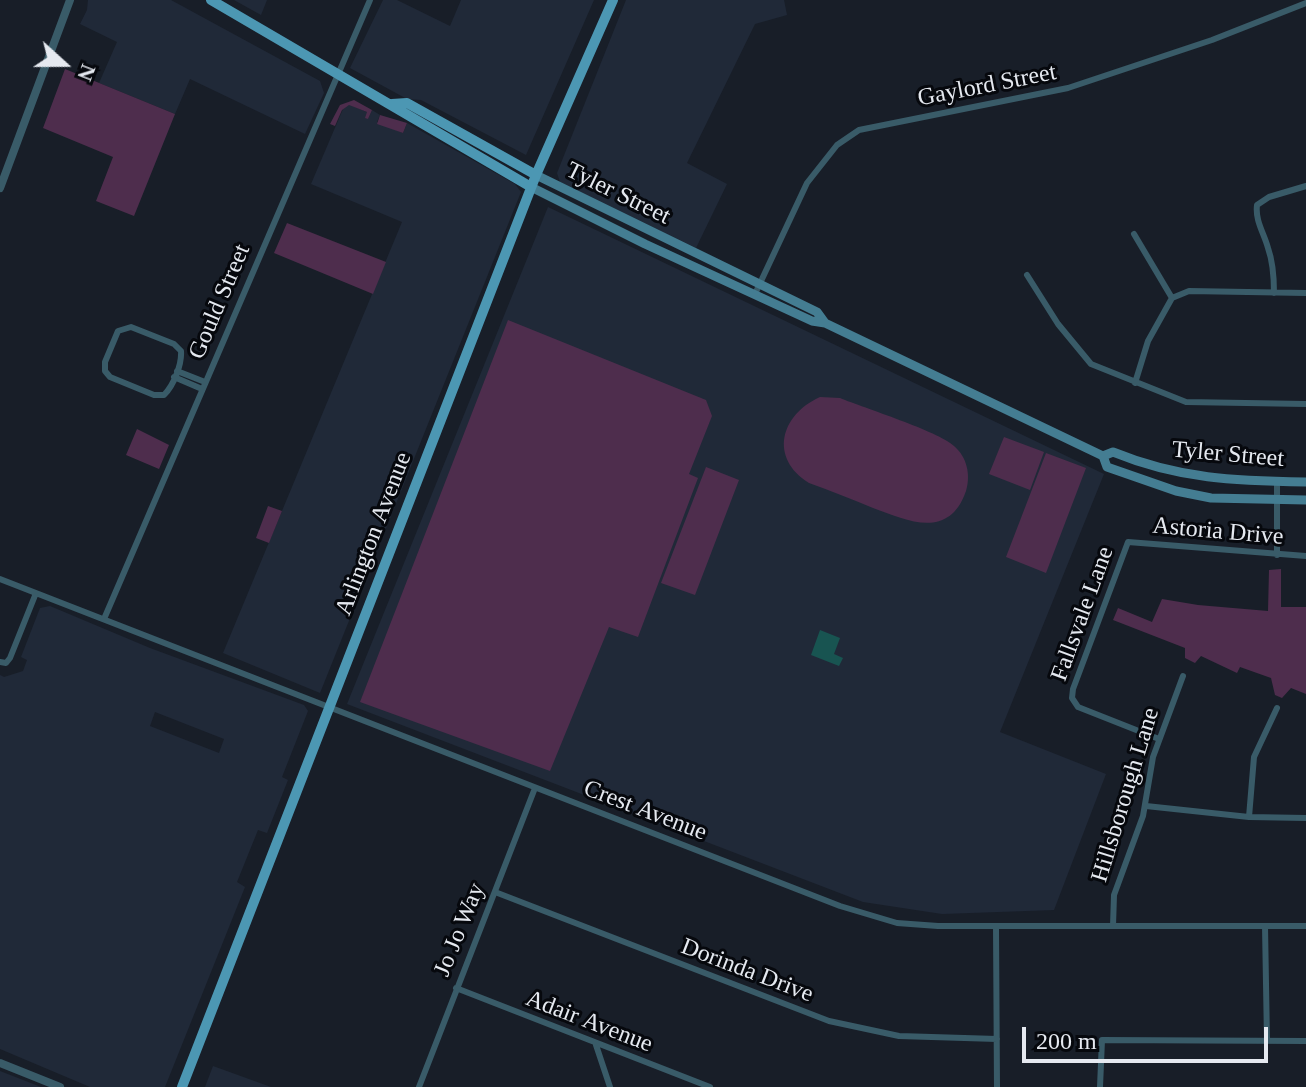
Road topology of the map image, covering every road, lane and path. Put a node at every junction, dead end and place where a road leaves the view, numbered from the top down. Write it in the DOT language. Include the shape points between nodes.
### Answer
graph roads {
  1 [pos="70,0"];
  2 [pos="211,0"];
  3 [pos="370,0"];
  4 [pos="613,0"];
  5 [pos="1306,3"];
  6 [pos="337,75"];
  7 [pos="392,104"];
  8 [pos="536,175"];
  9 [pos="1306,186"];
  10 [pos="531,187"];
  11 [pos="0,188"];
  12 [pos="1134,234"];
  13 [pos="1027,275"];
  14 [pos="757,290"];
  15 [pos="1274,293"];
  16 [pos="1306,293"];
  17 [pos="1172,298"];
  18 [pos="176,374"];
  19 [pos="1135,383"];
  20 [pos="204,386"];
  21 [pos="1306,404"];
  22 [pos="1103,456"];
  23 [pos="1277,481"];
  24 [pos="1306,482"];
  25 [pos="1277,500"];
  26 [pos="1306,500"];
  27 [pos="1128,542"];
  28 [pos="1277,555"];
  29 [pos="1306,556"];
  30 [pos="0,579"];
  31 [pos="36,593"];
  32 [pos="104,619"];
  33 [pos="3,662"];
  34 [pos="1183,676"];
  35 [pos="329,705"];
  36 [pos="1277,708"];
  37 [pos="1159,739"];
  38 [pos="535,788"];
  39 [pos="1146,806"];
  40 [pos="1249,817"];
  41 [pos="1306,818"];
  42 [pos="495,892"];
  43 [pos="996,926"];
  44 [pos="1113,926"];
  45 [pos="1265,926"];
  46 [pos="1306,926"];
  47 [pos="456,988"];
  48 [pos="997,1039"];
  49 [pos="1267,1041"];
  50 [pos="1306,1041"];
  51 [pos="596,1044"];
  52 [pos="0,1063"];
  53 [pos="60,1087"];
  54 [pos="182,1087"];
  55 [pos="419,1087"];
  56 [pos="610,1087"];
  57 [pos="710,1087"];
  58 [pos="997,1087"];
  59 [pos="1100,1087"];
  1 -- 11 [label="street"];
  2 -- 6 [label="main road, Tyler Street"];
  3 -- 6 [label="street, Gould Street"];
  4 -- 8 [label="main road, Arlington Avenue"];
  5 -- 14 [label="street, Gaylord Street" via="1068,88 859,130 837,145 807,183"];
  6 -- 7 [label="main road, Tyler Street"];
  6 -- 20 [label="street, Gould Street"];
  7 -- 8 [label="main road, Tyler Street" via="407,103"];
  7 -- 10 [label="main road, Tyler Street"];
  8 -- 10 [label="main road, Arlington Avenue"];
  8 -- 14 [label="main road, Tyler Street"];
  9 -- 15 [label="street" via="1257,205"];
  10 -- 14 [label="main road, Tyler Street" via="645,244"];
  10 -- 35 [label="main road, Arlington Avenue"];
  12 -- 17 [label="street"];
  13 -- 19 [label="street" via="1091,364"];
  14 -- 22 [label="main road, Tyler Street" via="817,312 825,323"];
  15 -- 16 [label="street"];
  15 -- 17 [label="street" via="1189,291"];
  17 -- 19 [label="street" via="1148,341"];
  18 -- 18 [label="street" via="181,351 131,327 121,329 105,362 107,373 154,395 169,391"];
  18 -- 20 [label="street"];
  19 -- 21 [label="street" via="1186,402"];
  20 -- 32 [label="street, Gould Street"];
  22 -- 23 [label="main road, Tyler Street" via="1113,452 1182,474"];
  22 -- 25 [label="main road, Tyler Street" via="1107,467 1176,491"];
  23 -- 24 [label="main road, Tyler Street"];
  23 -- 25 [label="street"];
  25 -- 26 [label="main road, Tyler Street"];
  25 -- 28 [label="street"];
  27 -- 28 [label="street, Astoria Drive"];
  27 -- 37 [label="street, Fallsvale Lane" via="1072,698 1078,707"];
  28 -- 29 [label="street, Astoria Drive"];
  30 -- 31 [label="street, Crest Avenue"];
  31 -- 32 [label="street, Crest Avenue"];
  31 -- 33 [label="street"];
  32 -- 35 [label="street, Crest Avenue"];
  34 -- 37 [label="street, Hillsborough Lane"];
  35 -- 38 [label="street, Crest Avenue"];
  35 -- 54 [label="main road, Arlington Avenue"];
  36 -- 40 [label="street" via="1254,757"];
  37 -- 39 [label="street, Hillsborough Lane"];
  38 -- 42 [label="street, Jo Jo Way"];
  38 -- 43 [label="street, Crest Avenue" via="860,913 908,924"];
  39 -- 40 [label="street"];
  39 -- 44 [label="street, Hillsborough Lane" via="1114,895"];
  40 -- 41 [label="street"];
  42 -- 47 [label="street, Jo Jo Way"];
  42 -- 48 [label="street, Dorinda Drive" via="829,1021 899,1036"];
  43 -- 44 [label="street, Crest Avenue"];
  43 -- 48 [label="street"];
  44 -- 45 [label="street, Crest Avenue"];
  45 -- 46 [label="street, Crest Avenue"];
  45 -- 49 [label="street"];
  47 -- 51 [label="street, Adair Avenue"];
  47 -- 55 [label="street, Jo Jo Way"];
  48 -- 58 [label="street"];
  49 -- 50 [label="street"];
  49 -- 59 [label="street" via="1102,1040"];
  51 -- 56 [label="street"];
  51 -- 57 [label="street, Adair Avenue"];
  52 -- 53 [label="street"];
}
